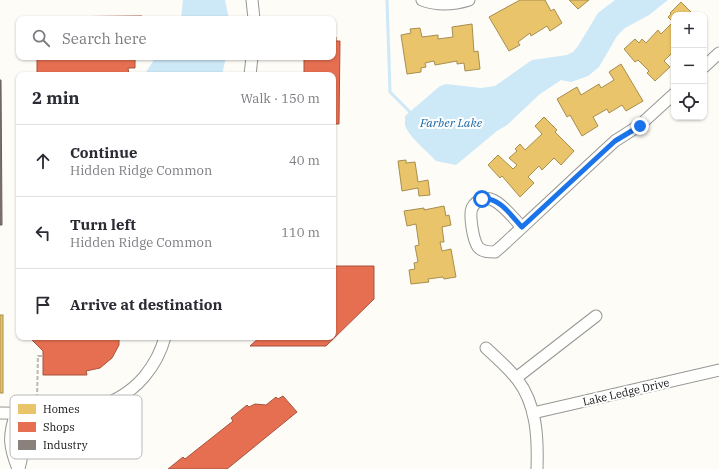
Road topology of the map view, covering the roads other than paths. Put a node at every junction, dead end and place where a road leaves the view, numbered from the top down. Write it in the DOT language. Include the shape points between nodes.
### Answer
graph roads {
  1 [pos="252,0"];
  2 [pos="422,0"];
  3 [pos="469,0"];
  4 [pos="254,16"];
  5 [pos="719,53"];
  6 [pos="252,60"];
  7 [pos="707,64"];
  8 [pos="250,72"];
  9 [pos="671,97"];
  10 [pos="522,227"];
  11 [pos="596,316"];
  12 [pos="164,340"];
  13 [pos="486,348"];
  14 [pos="719,370"];
  15 [pos="516,378"];
  16 [pos="124,395"];
  17 [pos="0,412"];
  18 [pos="533,412"];
  19 [pos="10,413"];
  20 [pos="21,459"];
  21 [pos="19,469"];
  22 [pos="537,469"];
  1 -- 4 [label="street"];
  2 -- 3 [label="street" via="444,5"];
  5 -- 7 [label="street"];
  6 -- 8 [label="street"];
  9 -- 10 [label="street" via="640,126 615,141"];
  10 -- 10 [label="street" via="494,200 482,199 472,207 476,242 484,251 495,252"];
  11 -- 15 [label="street"];
  12 -- 16 [label="street" via="148,373"];
  13 -- 15 [label="street"];
  14 -- 18 [label="street, Lake Ledge Drive"];
  15 -- 18 [label="street" via="528,397"];
  17 -- 19 [label="street"];
  18 -- 22 [label="street" via="537,429"];
  20 -- 21 [label="street"];
}
